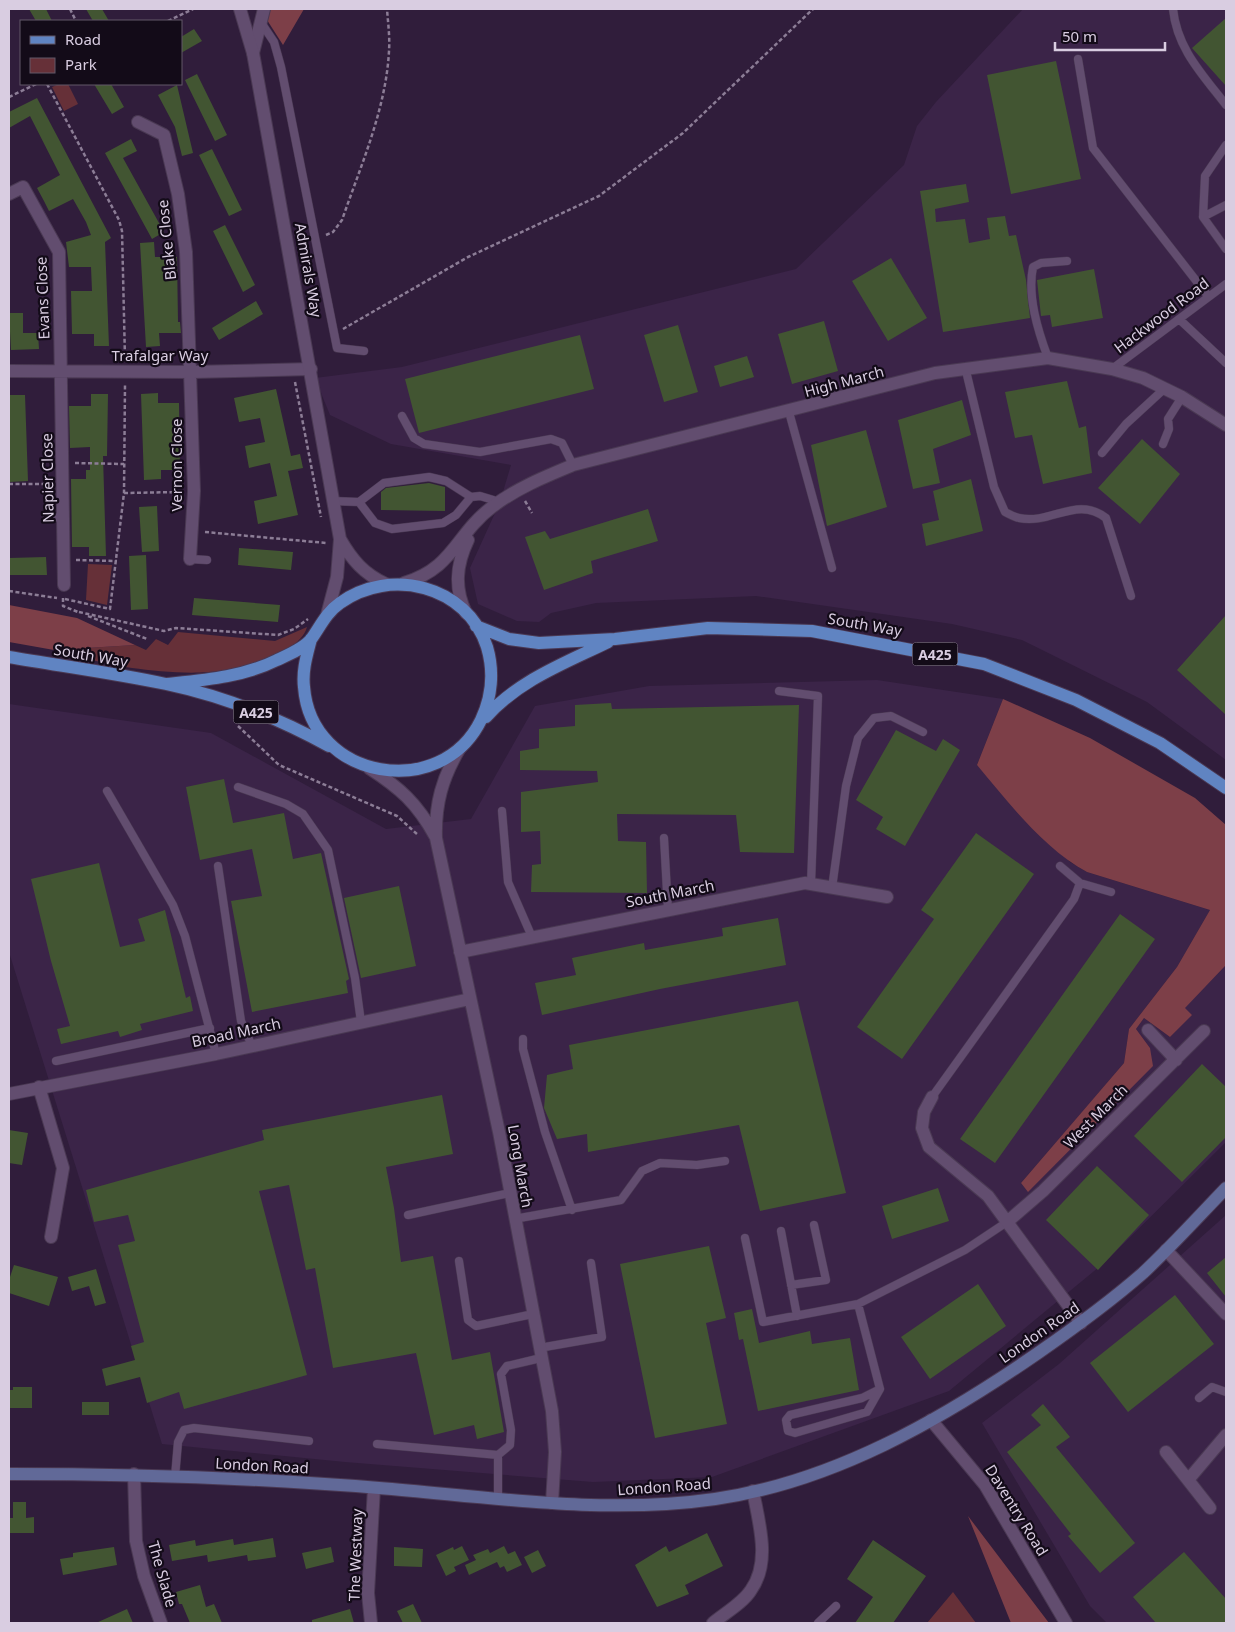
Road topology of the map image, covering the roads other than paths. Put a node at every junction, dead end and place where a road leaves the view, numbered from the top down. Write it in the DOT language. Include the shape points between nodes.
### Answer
graph roads {
  1 [pos="240,9"];
  2 [pos="264,9"];
  3 [pos="1173,9"];
  4 [pos="262,24"];
  5 [pos="253,53"];
  6 [pos="1078,59"];
  7 [pos="1226,106"];
  8 [pos="138,122"];
  9 [pos="1226,145"];
  10 [pos="9,194"];
  11 [pos="1226,205"];
  12 [pos="1203,217"];
  13 [pos="1226,249"];
  14 [pos="1067,260"];
  15 [pos="1226,284"];
  16 [pos="1208,296"];
  17 [pos="1179,319"];
  18 [pos="364,351"];
  19 [pos="1048,358"];
  20 [pos="1226,363"];
  21 [pos="1112,369"];
  22 [pos="311,370"];
  23 [pos="966,370"];
  24 [pos="9,372"];
  25 [pos="61,372"];
  26 [pos="192,372"];
  27 [pos="1164,389"];
  28 [pos="1182,397"];
  29 [pos="789,412"];
  30 [pos="402,416"];
  31 [pos="1226,426"];
  32 [pos="1163,444"];
  33 [pos="1102,453"];
  34 [pos="573,465"];
  35 [pos="471,497"];
  36 [pos="332,500"];
  37 [pos="359,502"];
  38 [pos="500,502"];
  39 [pos="64,517"];
  40 [pos="47,518"];
  41 [pos="476,522"];
  42 [pos="340,539"];
  43 [pos="190,559"];
  44 [pos="207,560"];
  45 [pos="832,568"];
  46 [pos="404,583"];
  47 [pos="386,584"];
  48 [pos="64,585"];
  49 [pos="1131,596"];
  50 [pos="466,613"];
  51 [pos="327,615"];
  52 [pos="476,626"];
  53 [pos="311,639"];
  54 [pos="615,639"];
  55 [pos="9,657"];
  56 [pos="167,684"];
  57 [pos="779,691"];
  58 [pos="476,729"];
  59 [pos="923,732"];
  60 [pos="460,748"];
  61 [pos="340,752"];
  62 [pos="369,768"];
  63 [pos="238,787"];
  64 [pos="1226,788"];
  65 [pos="107,791"];
  66 [pos="502,811"];
  67 [pos="436,838"];
  68 [pos="664,838"];
  69 [pos="218,866"];
  70 [pos="1060,866"];
  71 [pos="1080,883"];
  72 [pos="811,884"];
  73 [pos="832,888"];
  74 [pos="1111,892"];
  75 [pos="887,897"];
  76 [pos="668,910"];
  77 [pos="532,938"];
  78 [pos="460,952"];
  79 [pos="470,999"];
  80 [pos="361,1022"];
  81 [pos="210,1028"];
  82 [pos="1148,1030"];
  83 [pos="1204,1031"];
  84 [pos="523,1040"];
  85 [pos="252,1046"];
  86 [pos="216,1054"];
  87 [pos="1176,1060"];
  88 [pos="56,1062"];
  89 [pos="39,1087"];
  90 [pos="9,1094"];
  91 [pos="932,1096"];
  92 [pos="725,1161"];
  93 [pos="1226,1188"];
  94 [pos="510,1192"];
  95 [pos="572,1210"];
  96 [pos="408,1215"];
  97 [pos="514,1219"];
  98 [pos="1007,1222"];
  99 [pos="814,1225"];
  100 [pos="781,1231"];
  101 [pos="50,1237"];
  102 [pos="745,1238"];
  103 [pos="1166,1250"];
  104 [pos="459,1261"];
  105 [pos="591,1264"];
  106 [pos="791,1285"];
  107 [pos="858,1304"];
  108 [pos="533,1314"];
  109 [pos="1226,1314"];
  110 [pos="797,1316"];
  111 [pos="1081,1323"];
  112 [pos="540,1353"];
  113 [pos="880,1389"];
  114 [pos="1226,1392"];
  115 [pos="1199,1398"];
  116 [pos="931,1420"];
  117 [pos="1226,1434"];
  118 [pos="309,1441"];
  119 [pos="377,1444"];
  120 [pos="1166,1452"];
  121 [pos="498,1455"];
  122 [pos="9,1474"];
  123 [pos="134,1474"];
  124 [pos="175,1477"];
  125 [pos="1188,1480"];
  126 [pos="374,1488"];
  127 [pos="753,1491"];
  128 [pos="498,1498"];
  129 [pos="552,1502"];
  130 [pos="1210,1508"];
  131 [pos="836,1606"];
  132 [pos="161,1623"];
  133 [pos="371,1623"];
  134 [pos="713,1623"];
  135 [pos="818,1623"];
  136 [pos="1066,1623"];
  1 -- 5 [label="street, Admirals Way"];
  2 -- 4 [label="street"];
  3 -- 7 [label="lane" via="1187,55"];
  4 -- 5 [label="street"];
  4 -- 18 [label="lane" via="274,42 281,67 337,348"];
  5 -- 22 [label="street, Admirals Way"];
  6 -- 16 [label="lane" via="1093,148"];
  8 -- 26 [label="street, Blake Close" via="164,135 178,194 186,252"];
  9 -- 12 [label="lane" via="1205,176"];
  10 -- 25 [label="street, Evans Close" via="23,187 58,252"];
  11 -- 12 [label="lane"];
  12 -- 13 [label="lane"];
  14 -- 19 [label="lane" via="1040,263 1033,267 1031,278 1038,330"];
  15 -- 16 [label="lane, Hackwood Road"];
  16 -- 17 [label="lane, Hackwood Road"];
  17 -- 20 [label="lane"];
  17 -- 21 [label="lane, Hackwood Road"];
  19 -- 21 [label="street, High March"];
  19 -- 23 [label="street, High March"];
  21 -- 27 [label="street, High March" via="1143,378"];
  22 -- 26 [label="street, Trafalgar Way"];
  22 -- 36 [label="street, Admirals Way"];
  23 -- 29 [label="street, High March" via="935,374"];
  23 -- 49 [label="lane" via="994,487 1005,512 1018,518 1033,519 1084,508 1096,510 1106,518"];
  24 -- 25 [label="street, Trafalgar Way"];
  25 -- 26 [label="street, Trafalgar Way"];
  25 -- 39 [label="street, Napier Close"];
  26 -- 43 [label="street, Vernon Close" via="194,491"];
  27 -- 28 [label="street, High March"];
  27 -- 33 [label="lane" via="1126,424"];
  28 -- 31 [label="street, High March"];
  28 -- 32 [label="lane" via="1168,420 1169,429"];
  29 -- 34 [label="street, High March"];
  29 -- 45 [label="lane"];
  30 -- 34 [label="lane" via="414,438 424,444 480,452 551,438 562,443"];
  34 -- 38 [label="street, High March" via="518,488"];
  35 -- 37 [label="lane" via="446,482 430,477 384,483"];
  35 -- 37 [label="lane" via="456,515 443,523 392,529 375,523"];
  35 -- 38 [label="lane" via="480,496"];
  36 -- 37 [label="lane"];
  36 -- 42 [label="street, Admirals Way"];
  38 -- 41 [label="street, High March"];
  39 -- 40 [label="lane"];
  39 -- 48 [label="street, Napier Close"];
  41 -- 46 [label="street, High March" via="434,571"];
  41 -- 50 [label="street, High March" via="458,567 458,594"];
  42 -- 47 [label="street, Admirals Way" via="359,567"];
  42 -- 51 [label="street, Admirals Way" via="337,577"];
  43 -- 44 [label="lane"];
  46 -- 47 [label="main road"];
  46 -- 50 [label="main road" via="438,592"];
  47 -- 51 [label="main road" via="354,594"];
  50 -- 52 [label="main road"];
  51 -- 53 [label="main road"];
  52 -- 54 [label="main road, South Way / A425" via="528,643"];
  52 -- 58 [label="main road" via="486,645 491,667 490,696"];
  53 -- 56 [label="main road, South Way / A425" via="294,652 236,675"];
  53 -- 61 [label="main road" via="304,663 310,713 322,735"];
  54 -- 58 [label="main road, South Way / A425" via="522,685 496,706"];
  54 -- 64 [label="main road, South Way / A425" via="708,628 812,631 984,664 1076,700 1160,743"];
  55 -- 56 [label="main road, South Way / A425"];
  56 -- 61 [label="main road, South Way / A425" via="266,715"];
  57 -- 72 [label="lane" via="818,696"];
  58 -- 60 [label="main road"];
  59 -- 73 [label="lane" via="891,716 874,718 858,738 846,786"];
  60 -- 62 [label="main road" via="440,762 417,770 392,772"];
  60 -- 67 [label="street, Long March" via="440,788 435,818"];
  61 -- 62 [label="main road"];
  62 -- 67 [label="street, Long March" via="408,796"];
  63 -- 80 [label="lane" via="286,804 303,814 328,850"];
  65 -- 81 [label="lane" via="172,905 185,936"];
  66 -- 77 [label="lane" via="508,882"];
  67 -- 78 [label="street, Long March"];
  68 -- 76 [label="lane"];
  69 -- 85 [label="lane" via="241,1021"];
  70 -- 71 [label="lane"];
  71 -- 74 [label="lane"];
  71 -- 91 [label="lane" via="1074,899"];
  72 -- 73 [label="street, South March"];
  72 -- 76 [label="street, South March"];
  73 -- 75 [label="street, South March"];
  76 -- 77 [label="street, South March"];
  77 -- 78 [label="street, South March"];
  78 -- 79 [label="street, Long March"];
  79 -- 80 [label="street, Broad March"];
  79 -- 94 [label="street, Long March"];
  80 -- 85 [label="street, Broad March"];
  81 -- 86 [label="lane"];
  81 -- 88 [label="lane"];
  82 -- 87 [label="street"];
  83 -- 87 [label="street, West March"];
  84 -- 95 [label="lane" via="545,1132"];
  85 -- 86 [label="street, Broad March"];
  86 -- 89 [label="street, Broad March"];
  87 -- 98 [label="street, West March" via="1043,1191"];
  89 -- 90 [label="street, Broad March"];
  89 -- 101 [label="street" via="63,1168"];
  91 -- 98 [label="street" via="924,1112 922,1128 929,1147 988,1196"];
  92 -- 95 [label="lane" via="696,1165 660,1164 642,1171 621,1200"];
  93 -- 103 [label="main road, London Road"];
  94 -- 96 [label="lane"];
  94 -- 97 [label="street, Long March"];
  95 -- 97 [label="lane"];
  97 -- 108 [label="street, Long March"];
  98 -- 107 [label="lane, West March" via="965,1250"];
  98 -- 111 [label="street"];
  99 -- 106 [label="lane" via="826,1280"];
  100 -- 106 [label="lane"];
  102 -- 110 [label="lane, West March" via="762,1322"];
  103 -- 109 [label="street"];
  103 -- 111 [label="main road, London Road"];
  104 -- 108 [label="lane" via="468,1320 476,1326"];
  105 -- 112 [label="lane" via="602,1337"];
  106 -- 110 [label="lane"];
  107 -- 110 [label="lane, West March"];
  107 -- 113 [label="lane"];
  108 -- 112 [label="street, Long March"];
  111 -- 116 [label="main road, London Road"];
  112 -- 121 [label="lane" via="507,1366 501,1374 511,1430 510,1445"];
  112 -- 129 [label="street, Long March" via="552,1411 555,1452"];
  113 -- 113 [label="lane" via="862,1398 790,1414 786,1420 788,1431 795,1433 867,1412"];
  114 -- 115 [label="lane" via="1212,1387"];
  116 -- 127 [label="main road, London Road" via="882,1447"];
  116 -- 136 [label="street, Daventry Road" via="985,1485"];
  117 -- 125 [label="street"];
  118 -- 124 [label="lane" via="194,1428 184,1430 178,1442"];
  119 -- 121 [label="lane"];
  120 -- 125 [label="street"];
  121 -- 128 [label="lane"];
  122 -- 123 [label="main road, London Road"];
  123 -- 124 [label="main road, London Road"];
  123 -- 132 [label="street, The Slade" via="136,1540 144,1576"];
  124 -- 126 [label="main road, London Road"];
  125 -- 130 [label="street"];
  126 -- 128 [label="main road, London Road"];
  126 -- 133 [label="street, The Westway" via="368,1593"];
  127 -- 129 [label="main road, London Road" via="672,1503 616,1506"];
  127 -- 134 [label="street" via="763,1558 759,1577 750,1592"];
  128 -- 129 [label="main road, London Road"];
  131 -- 135 [label="lane"];
}
